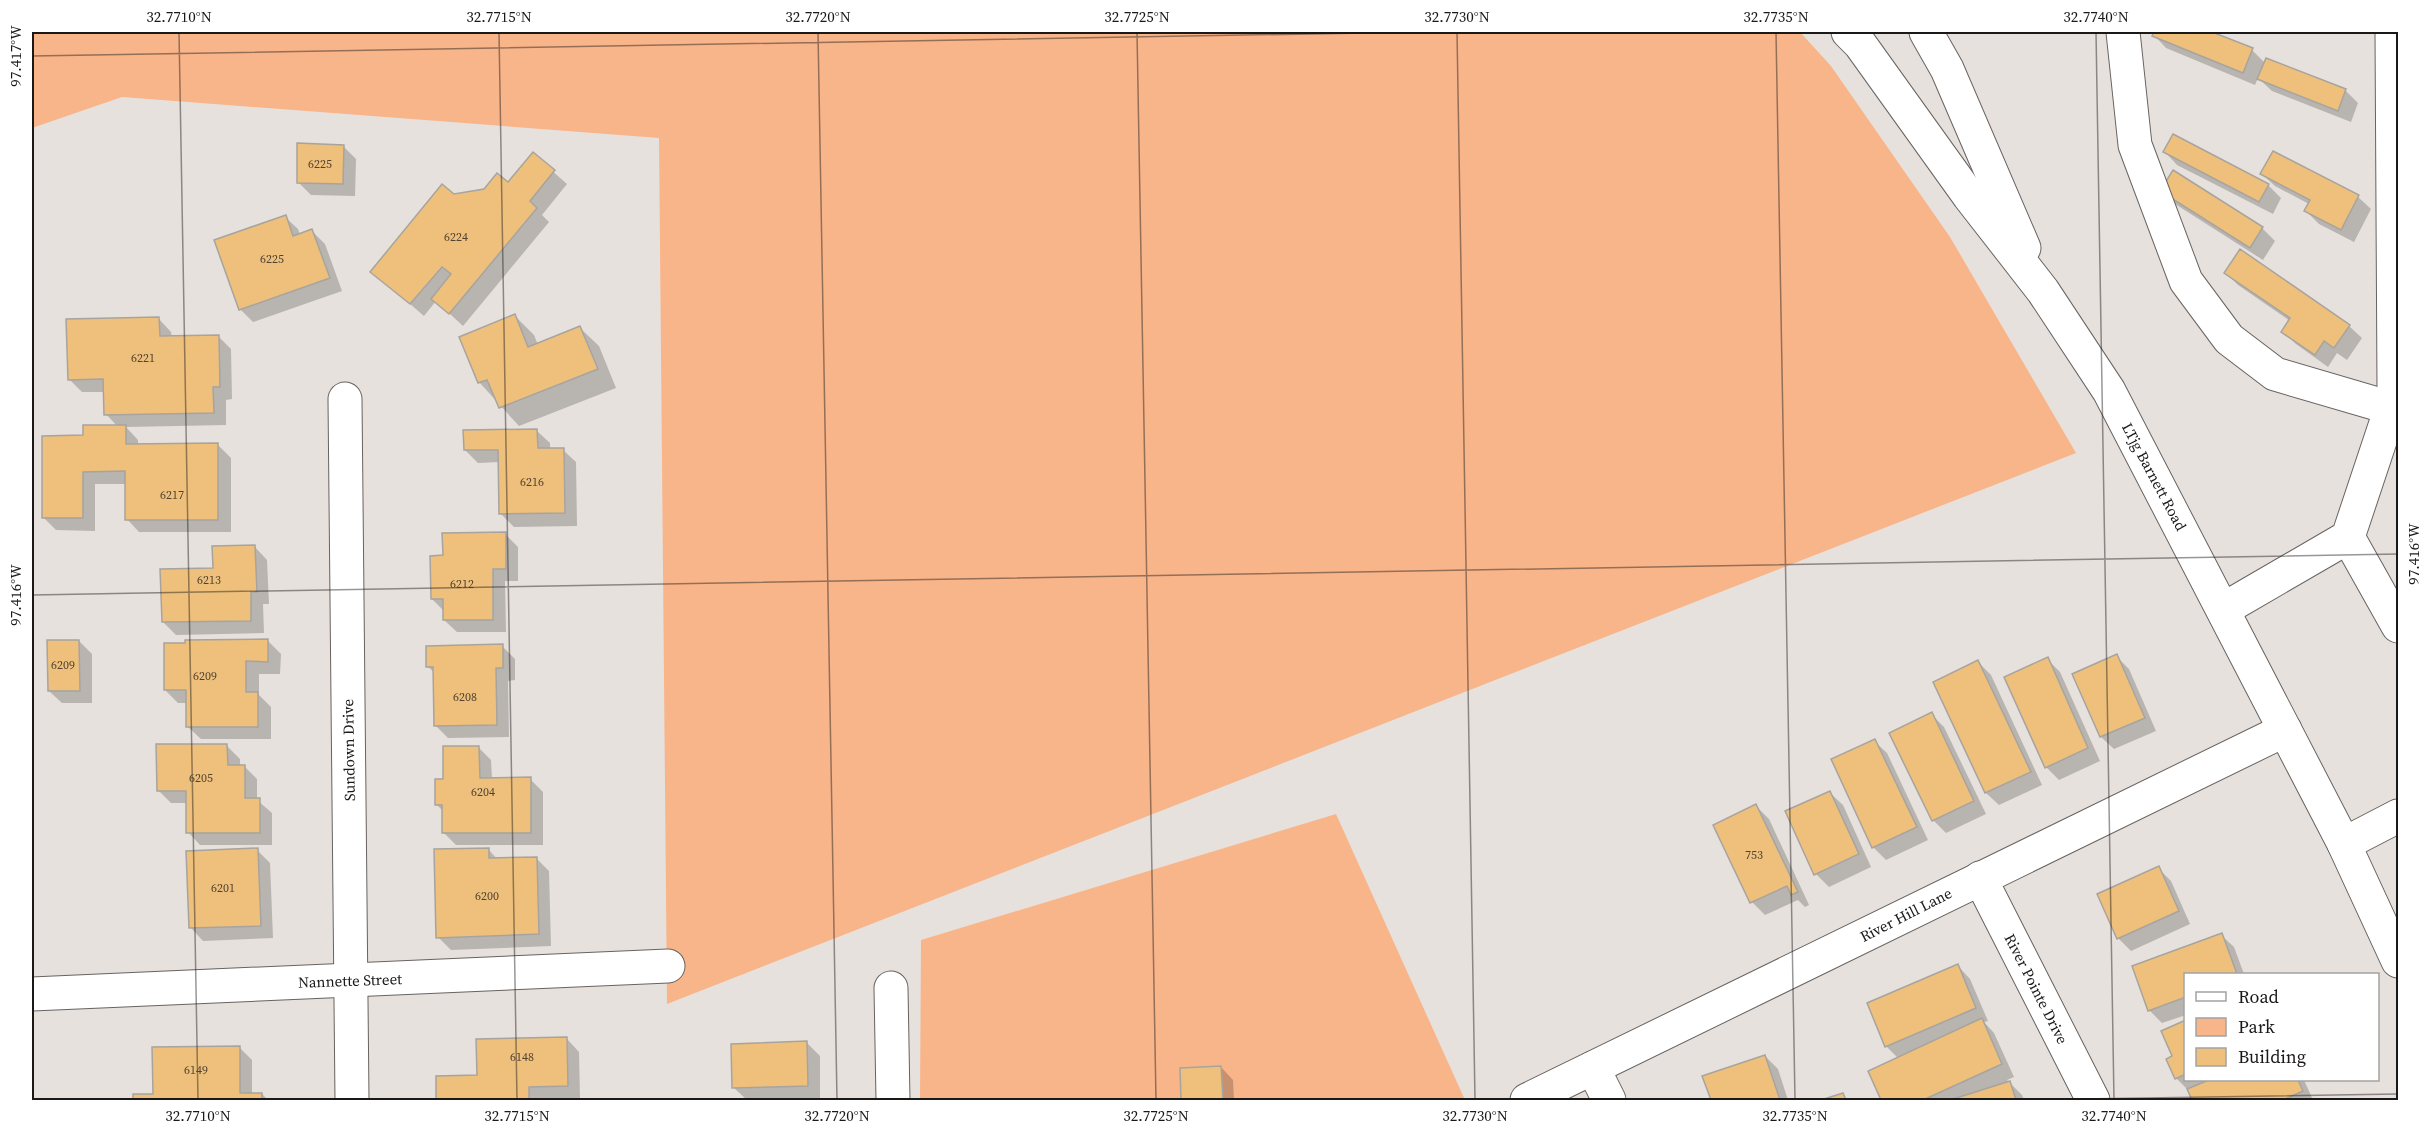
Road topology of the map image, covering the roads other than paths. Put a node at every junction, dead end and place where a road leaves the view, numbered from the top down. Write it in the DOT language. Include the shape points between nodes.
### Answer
graph roads {
  1 [pos="1848,32"];
  2 [pos="1926,32"];
  3 [pos="2123,32"];
  4 [pos="2392,32"];
  5 [pos="2043,291"];
  6 [pos="345,399"];
  7 [pos="2391,408"];
  8 [pos="2348,537"];
  9 [pos="2224,609"];
  10 [pos="2398,626"];
  11 [pos="2285,730"];
  12 [pos="2398,816"];
  13 [pos="2344,844"];
  14 [pos="1980,878"];
  15 [pos="2398,961"];
  16 [pos="668,966"];
  17 [pos="351,981"];
  18 [pos="891,988"];
  19 [pos="32,994"];
  20 [pos="1593,1068"];
  21 [pos="352,1101"];
  22 [pos="893,1101"];
  23 [pos="1527,1101"];
  24 [pos="1609,1101"];
  25 [pos="2093,1101"];
  1 -- 5 [label="street, LTjg Barnett Road"];
  2 -- 5 [label="street" via="1947,69"];
  3 -- 7 [label="street" via="2135,145 2186,281 2229,339 2275,374"];
  4 -- 7 [label="street"];
  5 -- 9 [label="street, LTjg Barnett Road" via="2109,391"];
  6 -- 17 [label="street, Sundown Drive"];
  7 -- 8 [label="street"];
  8 -- 9 [label="street"];
  8 -- 10 [label="street"];
  9 -- 11 [label="street, LTjg Barnett Road"];
  11 -- 13 [label="street, LTjg Barnett Road"];
  11 -- 14 [label="street, River Hill Lane"];
  12 -- 13 [label="street"];
  13 -- 15 [label="street, LTjg Barnett Road"];
  14 -- 20 [label="street, River Hill Lane"];
  14 -- 25 [label="street, River Pointe Drive"];
  16 -- 17 [label="street, Nannette Street"];
  17 -- 19 [label="street, Nannette Street"];
  17 -- 21 [label="street, Sundown Drive"];
  18 -- 22 [label="street"];
  20 -- 23 [label="street, River Hill Lane"];
  20 -- 24 [label="street"];
}
